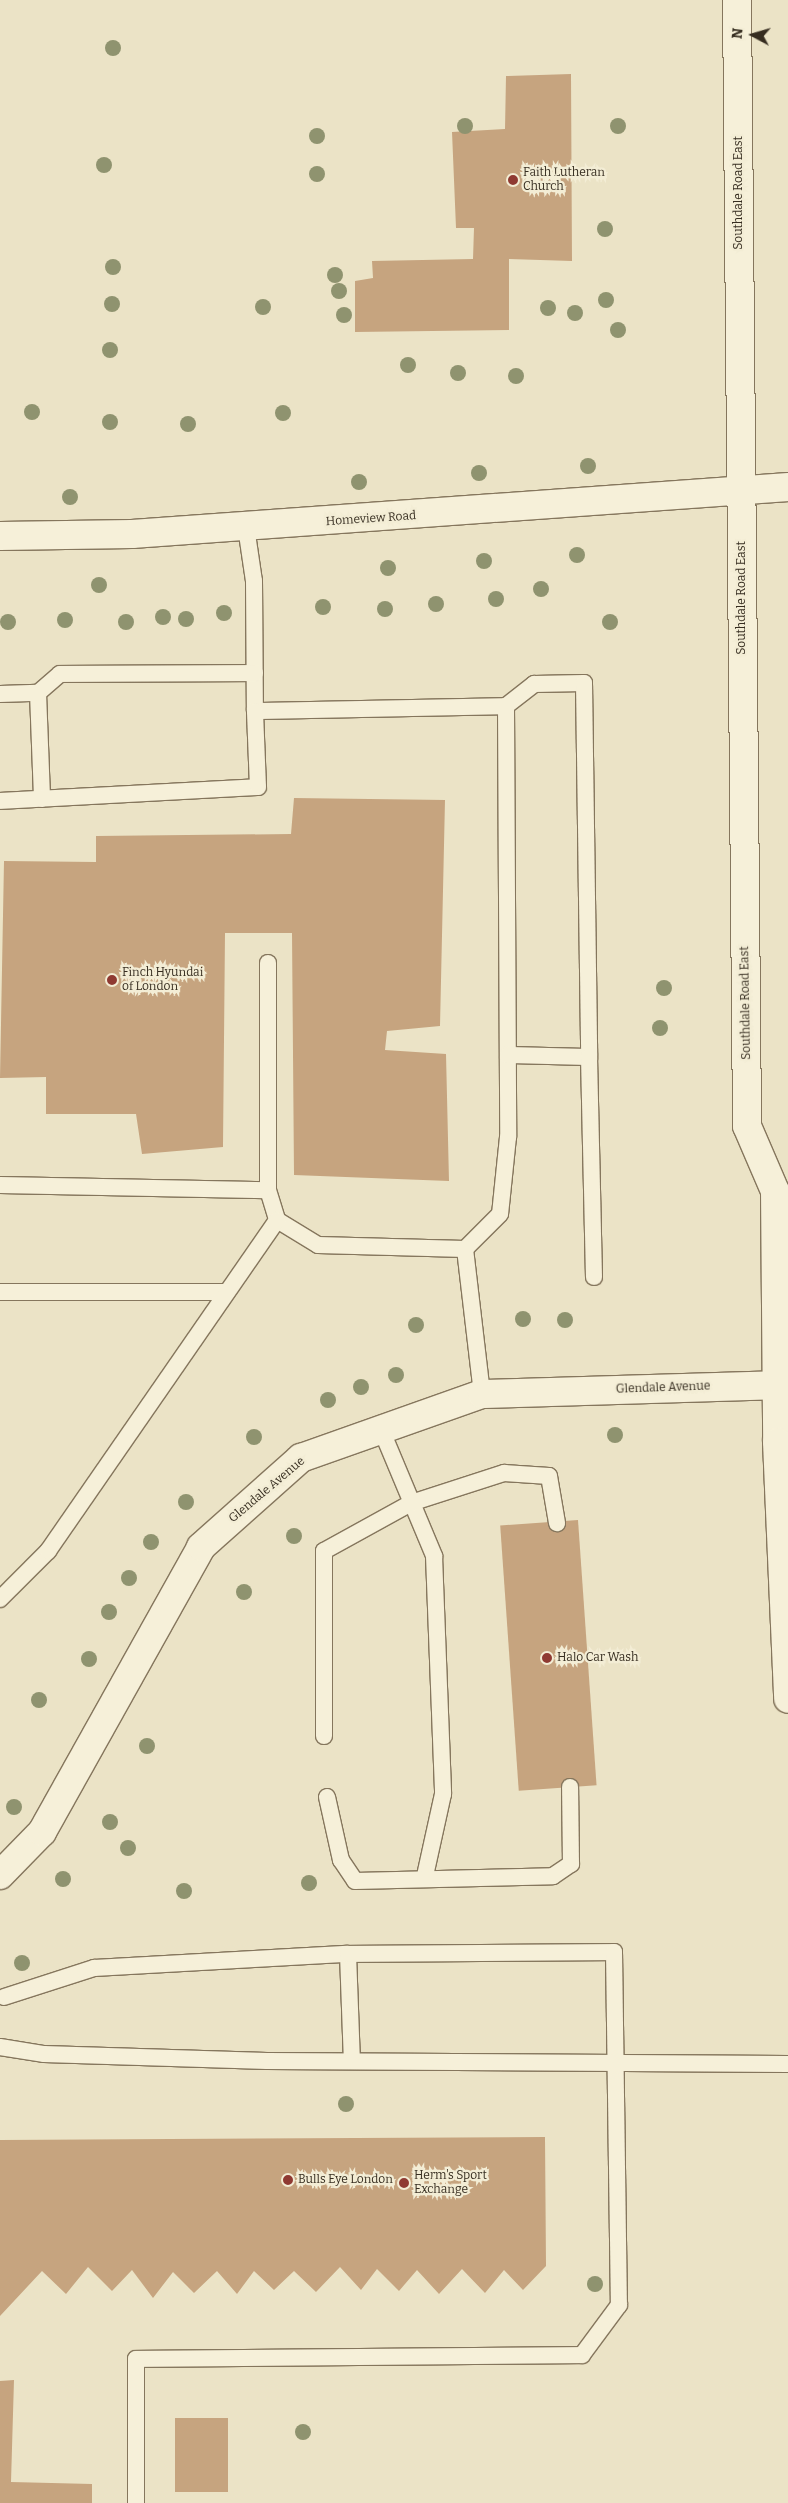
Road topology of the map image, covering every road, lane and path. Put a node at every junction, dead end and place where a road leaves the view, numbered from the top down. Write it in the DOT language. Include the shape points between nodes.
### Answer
graph roads {
  1 [pos="737,0"];
  2 [pos="788,487"];
  3 [pos="742,490"];
  4 [pos="246,527"];
  5 [pos="0,536"];
  6 [pos="254,673"];
  7 [pos="38,693"];
  8 [pos="0,694"];
  9 [pos="506,706"];
  10 [pos="255,711"];
  11 [pos="42,798"];
  12 [pos="0,801"];
  13 [pos="268,963"];
  14 [pos="508,1055"];
  15 [pos="589,1057"];
  16 [pos="788,1167"];
  17 [pos="0,1185"];
  18 [pos="268,1190"];
  19 [pos="775,1191"];
  20 [pos="277,1220"];
  21 [pos="782,1226"];
  22 [pos="465,1249"];
  23 [pos="594,1277"];
  24 [pos="0,1292"];
  25 [pos="227,1292"];
  26 [pos="777,1385"];
  27 [pos="482,1394"];
  28 [pos="381,1430"];
  29 [pos="782,1436"];
  30 [pos="411,1503"];
  31 [pos="557,1523"];
  32 [pos="0,1599"];
  33 [pos="788,1699"];
  34 [pos="324,1736"];
  35 [pos="570,1787"];
  36 [pos="327,1797"];
  37 [pos="0,1875"];
  38 [pos="425,1876"];
  39 [pos="348,1954"];
  40 [pos="1,2000"];
  41 [pos="0,2047"];
  42 [pos="352,2061"];
  43 [pos="618,2063"];
  44 [pos="788,2064"];
  45 [pos="136,2503"];
  1 -- 3 [label="street, Southdale Road East"];
  2 -- 3 [label="street, Homeview Road"];
  3 -- 4 [label="street, Homeview Road"];
  3 -- 19 [label="street, Southdale Road East" via="747,1126"];
  4 -- 5 [label="street, Homeview Road"];
  4 -- 6 [label="lane" via="254,581"];
  6 -- 7 [label="lane" via="60,674"];
  6 -- 10 [label="lane"];
  7 -- 8 [label="lane"];
  7 -- 11 [label="lane"];
  9 -- 10 [label="lane"];
  9 -- 14 [label="lane"];
  9 -- 15 [label="lane" via="534,684 584,683"];
  10 -- 11 [label="lane" via="258,787"];
  11 -- 12 [label="lane"];
  13 -- 18 [label="lane"];
  14 -- 15 [label="lane"];
  14 -- 22 [label="lane" via="508,1137 500,1214"];
  15 -- 23 [label="lane"];
  16 -- 19 [label="street, Southdale Road East"];
  17 -- 18 [label="lane"];
  18 -- 20 [label="lane"];
  19 -- 21 [label="street, Southdale Road East"];
  20 -- 22 [label="lane" via="318,1245"];
  20 -- 25 [label="lane"];
  21 -- 26 [label="street, Southdale Road East"];
  22 -- 27 [label="lane"];
  24 -- 25 [label="lane"];
  25 -- 32 [label="lane" via="48,1551"];
  26 -- 27 [label="street, Glendale Avenue"];
  26 -- 29 [label="street, Southdale Road East"];
  27 -- 28 [label="street, Glendale Avenue"];
  28 -- 30 [label="lane"];
  28 -- 37 [label="street, Glendale Avenue" via="301,1458 201,1546 42,1832"];
  29 -- 33 [label="street, Southdale Road East"];
  30 -- 31 [label="lane" via="504,1474 549,1476"];
  30 -- 34 [label="lane" via="324,1551"];
  30 -- 38 [label="lane" via="434,1556 443,1794"];
  35 -- 38 [label="lane" via="571,1864 553,1876"];
  36 -- 38 [label="lane" via="341,1860 355,1881"];
  39 -- 40 [label="lane" via="94,1968"];
  39 -- 42 [label="lane"];
  39 -- 43 [label="lane" via="614,1952"];
  41 -- 42 [label="lane" via="44,2054"];
  42 -- 43 [label="lane"];
  43 -- 44 [label="lane"];
  43 -- 45 [label="lane" via="619,2305 582,2355 136,2359"];
}
